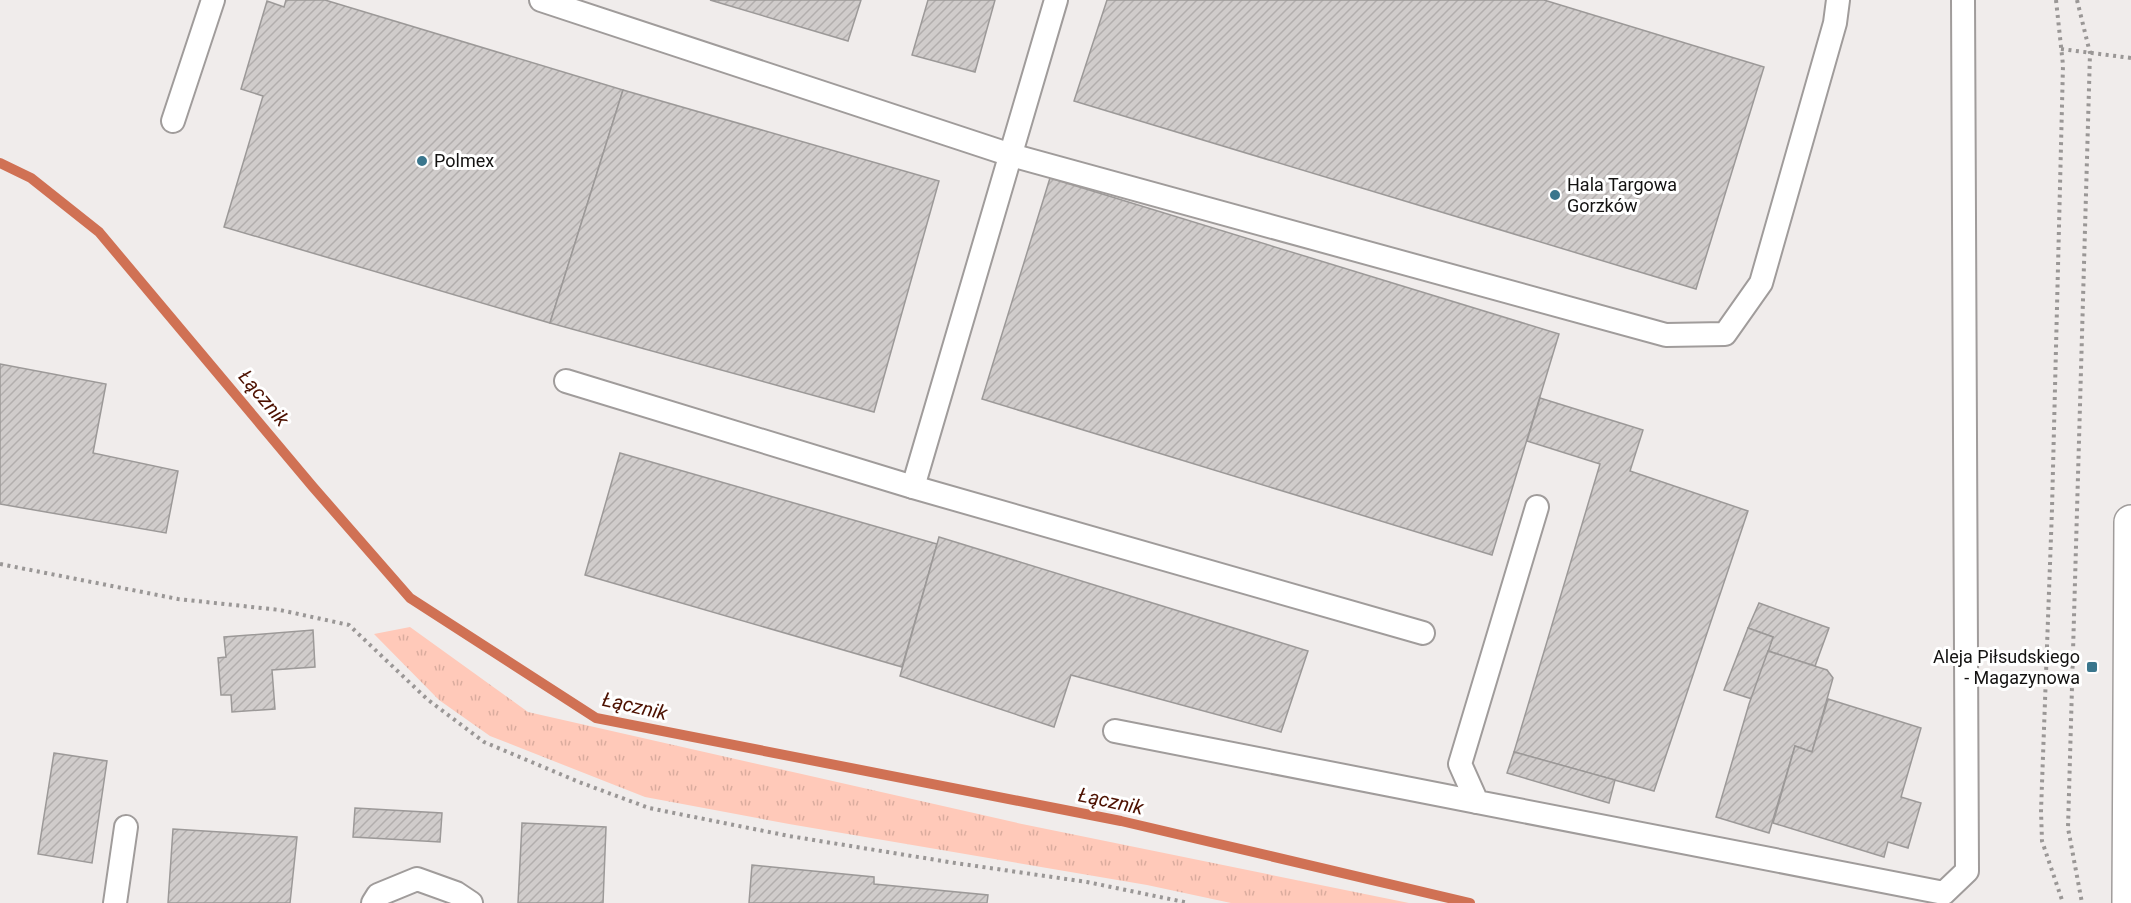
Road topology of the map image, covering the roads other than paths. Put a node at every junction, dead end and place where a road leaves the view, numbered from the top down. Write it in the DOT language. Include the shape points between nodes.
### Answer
graph roads {
  1 [pos="213,0"];
  2 [pos="541,0"];
  3 [pos="1056,0"];
  4 [pos="1838,0"];
  5 [pos="1963,0"];
  6 [pos="173,121"];
  7 [pos="1011,154"];
  8 [pos="566,381"];
  9 [pos="914,487"];
  10 [pos="1537,507"];
  11 [pos="2131,522"];
  12 [pos="1423,633"];
  13 [pos="1115,731"];
  14 [pos="1477,802"];
  15 [pos="126,827"];
  16 [pos="115,903"];
  17 [pos="373,903"];
  18 [pos="471,903"];
  19 [pos="2129,903"];
  1 -- 6 [label="lane"];
  2 -- 7 [label="lane"];
  3 -- 7 [label="lane"];
  4 -- 7 [label="lane" via="1835,23 1761,283 1725,333 1666,335"];
  5 -- 14 [label="lane" via="1967,871 1944,893"];
  7 -- 9 [label="lane"];
  8 -- 9 [label="lane"];
  9 -- 12 [label="lane"];
  10 -- 14 [label="lane" via="1461,764"];
  11 -- 19 [label="main road"];
  13 -- 14 [label="lane"];
  15 -- 16 [label="lane"];
  17 -- 18 [label="lane" via="378,895 417,879 456,893"];
}
